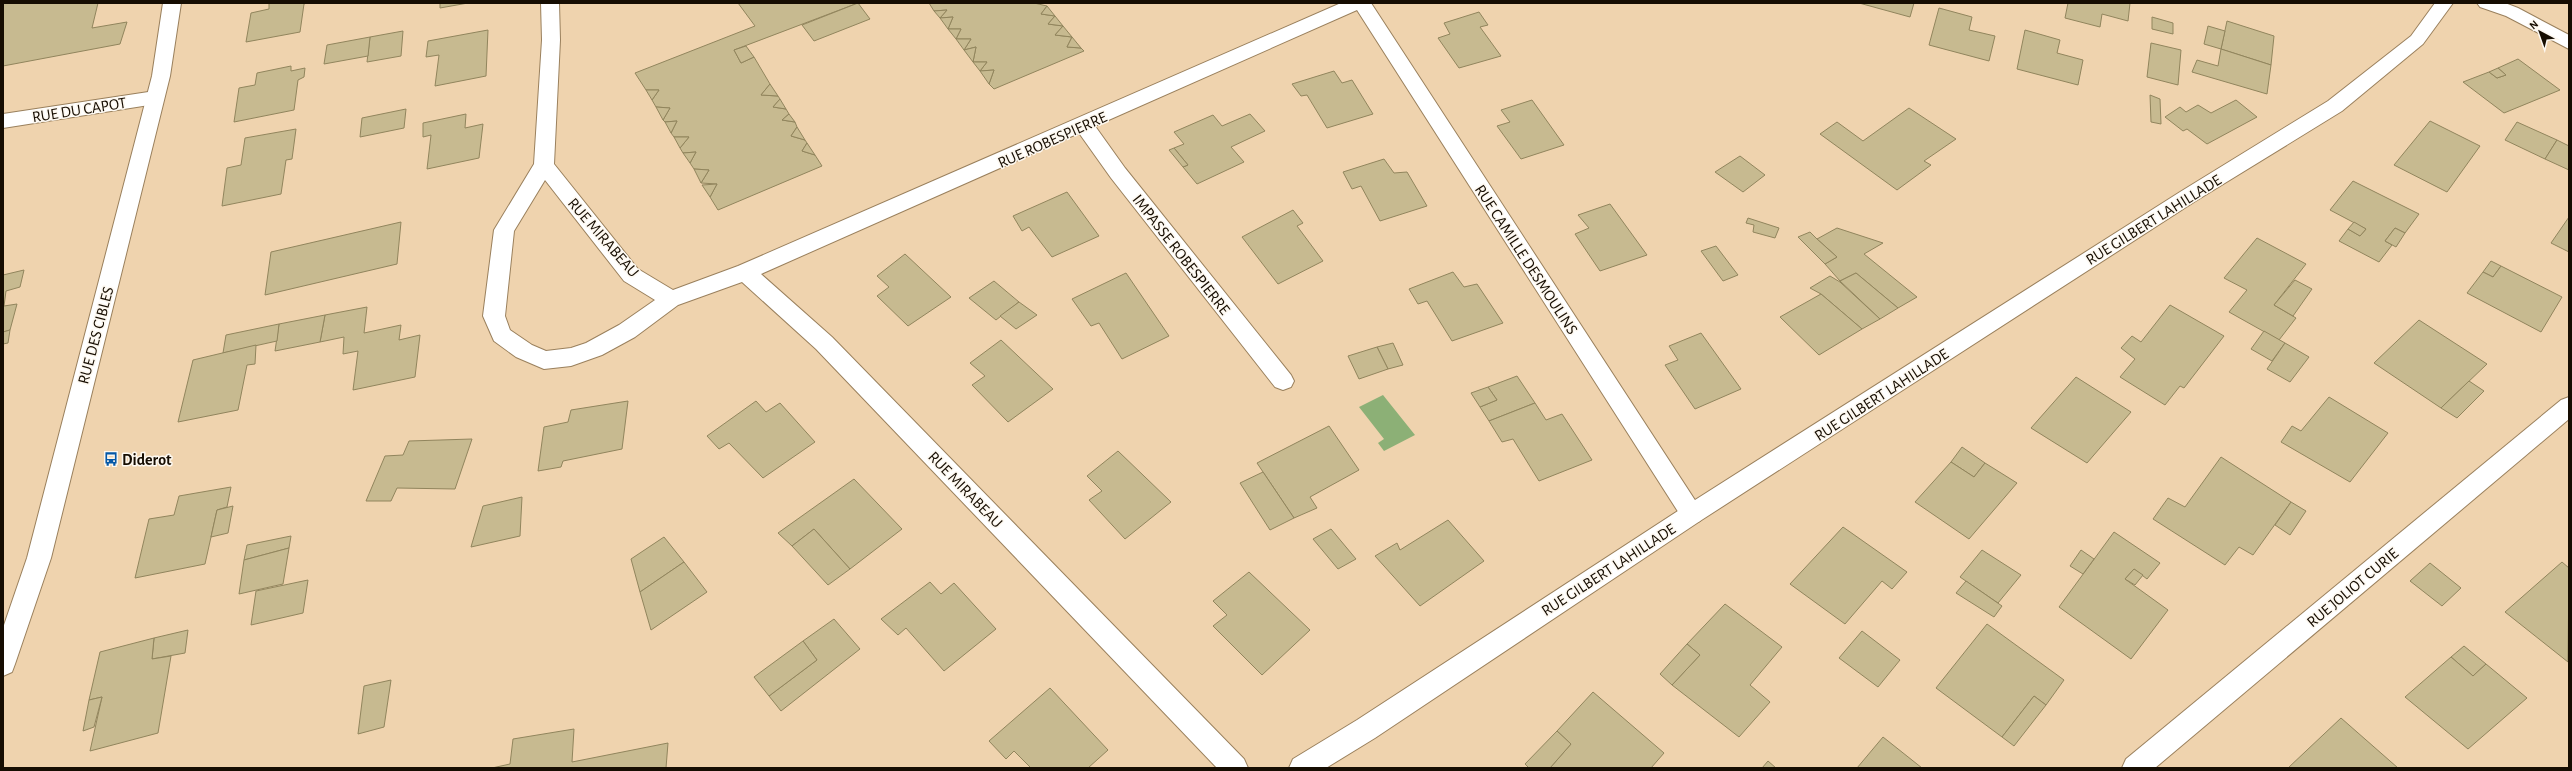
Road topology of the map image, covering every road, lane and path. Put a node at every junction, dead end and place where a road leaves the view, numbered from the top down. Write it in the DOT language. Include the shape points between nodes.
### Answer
graph roads {
  1 [pos="172,3"];
  2 [pos="550,3"];
  3 [pos="1357,3"];
  4 [pos="1362,3"];
  5 [pos="2444,3"];
  6 [pos="2486,3"];
  7 [pos="2569,43"];
  8 [pos="155,98"];
  9 [pos="3,121"];
  10 [pos="1084,124"];
  11 [pos="544,165"];
  12 [pos="745,272"];
  13 [pos="671,299"];
  14 [pos="1283,381"];
  15 [pos="2569,406"];
  16 [pos="1692,514"];
  17 [pos="3,664"];
  18 [pos="1235,768"];
  19 [pos="1302,768"];
  20 [pos="2135,768"];
  1 -- 8 [label="street, RUE DES CIBLES" via="170,28"];
  2 -- 11 [label="street" via="551,40"];
  3 -- 10 [label="street, RUE ROBESPIERRE"];
  4 -- 16 [label="street, RUE CAMILLE DESMOULINS"];
  5 -- 16 [label="street, RUE GILBERT LAHILLADE" via="2417,40 2335,106 2187,197"];
  6 -- 7 [label="street" via="2512,12"];
  8 -- 9 [label="street, RUE DU CAPOT"];
  8 -- 17 [label="street, RUE DES CIBLES" via="39,558"];
  10 -- 12 [label="street, RUE ROBESPIERRE"];
  10 -- 14 [label="street, IMPASSE ROBESPIERRE" via="1118,173"];
  11 -- 13 [label="street, RUE MIRABEAU" via="631,274"];
  11 -- 13 [label="street" via="504,230 494,316 502,335 524,351 544,360 571,357 594,349 627,331"];
  12 -- 13 [label="street"];
  12 -- 18 [label="street, RUE MIRABEAU" via="824,343"];
  15 -- 20 [label="street, RUE JOLIOT CURIE"];
  16 -- 19 [label="street, RUE GILBERT LAHILLADE" via="1366,729"];
}
